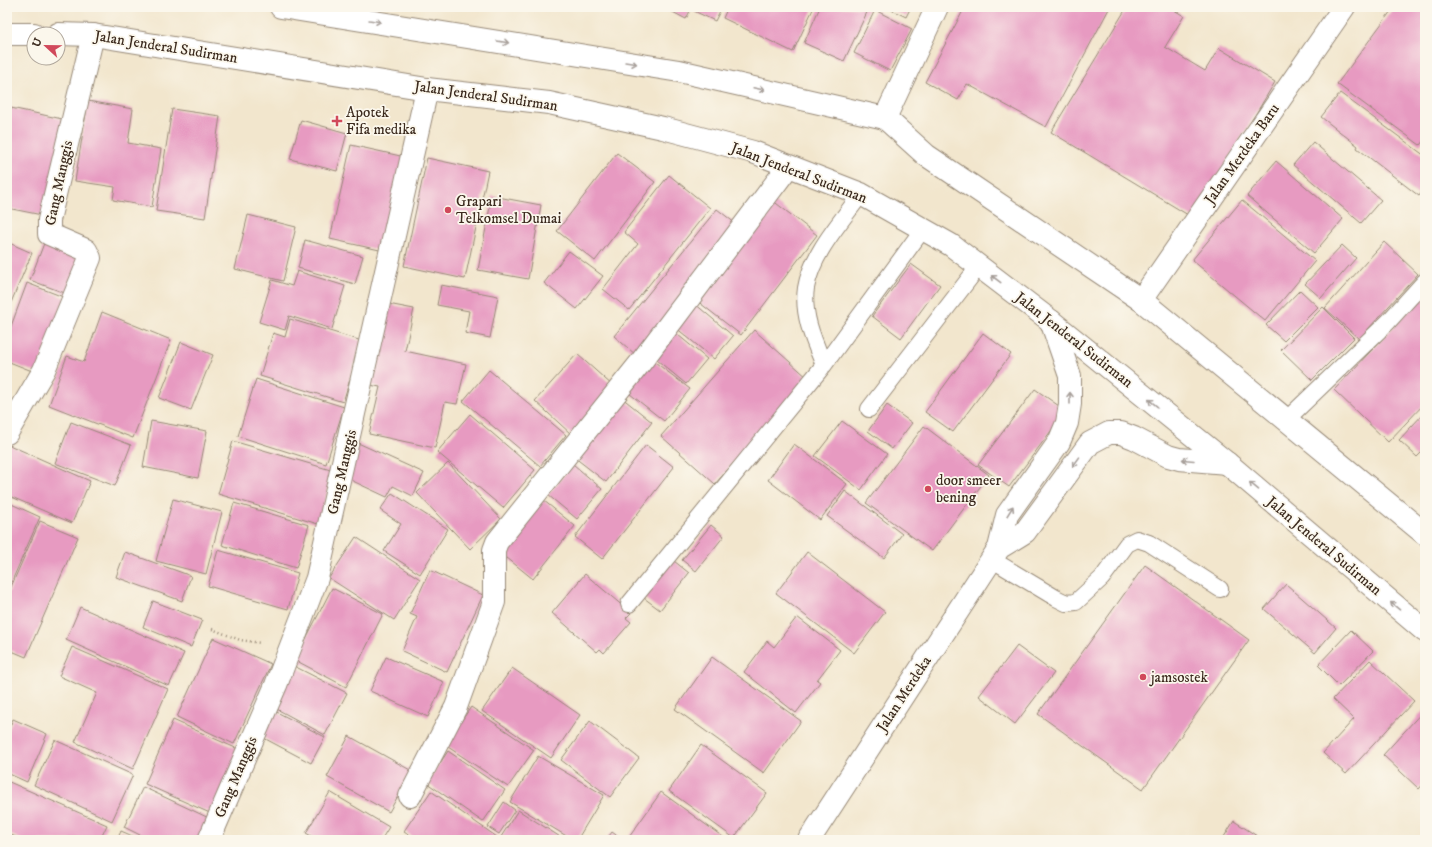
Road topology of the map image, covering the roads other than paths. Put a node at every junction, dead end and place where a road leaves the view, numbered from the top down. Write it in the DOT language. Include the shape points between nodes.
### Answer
graph roads {
  1 [pos="281,7"];
  2 [pos="937,7"];
  3 [pos="1344,7"];
  4 [pos="7,34"];
  5 [pos="26,34"];
  6 [pos="66,34"];
  7 [pos="93,35"];
  8 [pos="427,88"];
  9 [pos="885,118"];
  10 [pos="788,167"];
  11 [pos="861,194"];
  12 [pos="923,229"];
  13 [pos="978,266"];
  14 [pos="1425,282"];
  15 [pos="1141,300"];
  16 [pos="1051,321"];
  17 [pos="824,365"];
  18 [pos="869,409"];
  19 [pos="1286,420"];
  20 [pos="7,433"];
  21 [pos="1227,463"];
  22 [pos="1422,526"];
  23 [pos="995,553"];
  24 [pos="1220,589"];
  25 [pos="629,604"];
  26 [pos="1425,632"];
  27 [pos="410,796"];
  28 [pos="209,840"];
  29 [pos="809,840"];
  1 -- 9 [label="street, one-way" via="679,71"];
  2 -- 9 [label="street"];
  3 -- 15 [label="street, Jalan Merdeka Baru"];
  4 -- 5 [label="street"];
  6 -- 7 [label="street, Jalan Jenderal Sudirman"];
  7 -- 8 [label="street, Jalan Jenderal Sudirman"];
  7 -- 20 [label="street, Gang Manggis" via="49,220 49,234 86,250 90,258 44,370"];
  8 -- 10 [label="street, Jalan Jenderal Sudirman" via="549,103 663,128 753,152"];
  8 -- 28 [label="street, Gang Manggis" via="317,578"];
  9 -- 15 [label="street" via="926,155"];
  10 -- 11 [label="street, Jalan Jenderal Sudirman"];
  10 -- 27 [label="street" via="641,362 497,542 494,550 494,602 456,707"];
  11 -- 12 [label="street, Jalan Jenderal Sudirman"];
  11 -- 17 [label="lane" via="816,261 806,290 809,326"];
  12 -- 13 [label="street, Jalan Jenderal Sudirman" via="951,245"];
  12 -- 17 [label="lane"];
  16 -- 13 [label="street, Jalan Jenderal Sudirman, one-way"];
  13 -- 18 [label="lane"];
  14 -- 19 [label="lane" via="1388,322"];
  15 -- 19 [label="street"];
  21 -- 16 [label="street, Jalan Jenderal Sudirman, one-way"];
  23 -- 16 [label="street, Jalan Merdeka, one-way" via="1007,515 1059,442 1067,423 1070,376"];
  17 -- 25 [label="lane"];
  19 -- 22 [label="street"];
  21 -- 23 [label="street, Jalan Merdeka, one-way" via="1179,459 1121,433 1108,433 1090,443 1025,532"];
  26 -- 21 [label="street, Jalan Jenderal Sudirman, one-way"];
  23 -- 24 [label="lane" via="1066,603 1076,602 1102,578 1127,544 1137,539 1149,543"];
  23 -- 29 [label="street, Jalan Merdeka"];
}
